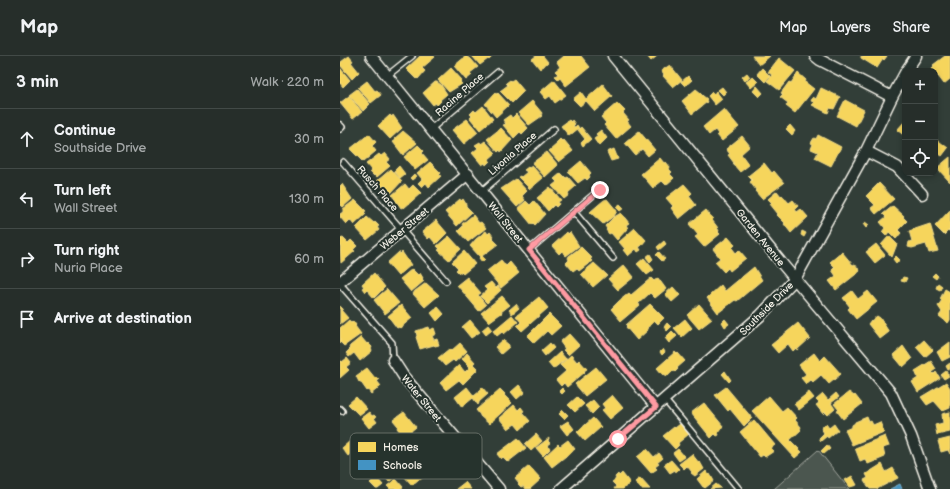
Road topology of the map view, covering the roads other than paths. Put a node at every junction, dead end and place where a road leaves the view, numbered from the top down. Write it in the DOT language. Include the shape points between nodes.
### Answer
graph roads {
  1 [pos="371,56"];
  2 [pos="412,56"];
  3 [pos="613,56"];
  4 [pos="815,56"];
  5 [pos="916,56"];
  6 [pos="908,68"];
  7 [pos="498,72"];
  8 [pos="388,76"];
  9 [pos="902,79"];
  10 [pos="892,97"];
  11 [pos="340,125"];
  12 [pos="340,129"];
  13 [pos="431,129"];
  14 [pos="554,129"];
  15 [pos="866,151"];
  16 [pos="343,162"];
  17 [pos="468,174"];
  18 [pos="600,190"];
  19 [pos="482,191"];
  20 [pos="922,194"];
  21 [pos="574,212"];
  22 [pos="402,230"];
  23 [pos="529,250"];
  24 [pos="613,258"];
  25 [pos="795,279"];
  26 [pos="446,281"];
  27 [pos="340,283"];
  28 [pos="393,360"];
  29 [pos="664,399"];
  30 [pos="656,407"];
  31 [pos="451,433"];
  32 [pos="482,470"];
  33 [pos="498,489"];
  34 [pos="561,489"];
  35 [pos="739,489"];
  36 [pos="930,489"];
  1 -- 8 [label="street, Wall Street"];
  2 -- 8 [label="lane"];
  3 -- 25 [label="street, Garden Avenue"];
  4 -- 10 [label="street"];
  5 -- 6 [label="street, Southside Drive"];
  7 -- 13 [label="lane, Racine Place"];
  8 -- 13 [label="street, Wall Street"];
  9 -- 10 [label="street, Southside Drive"];
  10 -- 15 [label="street, Southside Drive"];
  11 -- 12 [label="lane"];
  13 -- 17 [label="street, Wall Street"];
  14 -- 19 [label="lane, Livonia Place"];
  15 -- 20 [label="street" via="897,167"];
  15 -- 25 [label="street, Southside Drive"];
  16 -- 22 [label="lane, Rusch Place"];
  17 -- 19 [label="street, Wall Street"];
  17 -- 22 [label="street, Weber Street"];
  18 -- 21 [label="lane"];
  19 -- 23 [label="street, Wall Street"];
  21 -- 23 [label="lane"];
  21 -- 24 [label="lane"];
  22 -- 26 [label="lane, Rusch Place"];
  22 -- 27 [label="street, Weber Street"];
  23 -- 30 [label="street, Wall Street"];
  25 -- 29 [label="street, Southside Drive" via="760,316"];
  25 -- 36 [label="street, Garden Avenue" via="890,393 911,436"];
  27 -- 28 [label="lane" via="392,343"];
  28 -- 31 [label="street, Water Street"];
  29 -- 30 [label="street, Southside Drive"];
  29 -- 35 [label="lane"];
  30 -- 34 [label="street, Southside Drive"];
  32 -- 33 [label="street, Water Street"];
}
